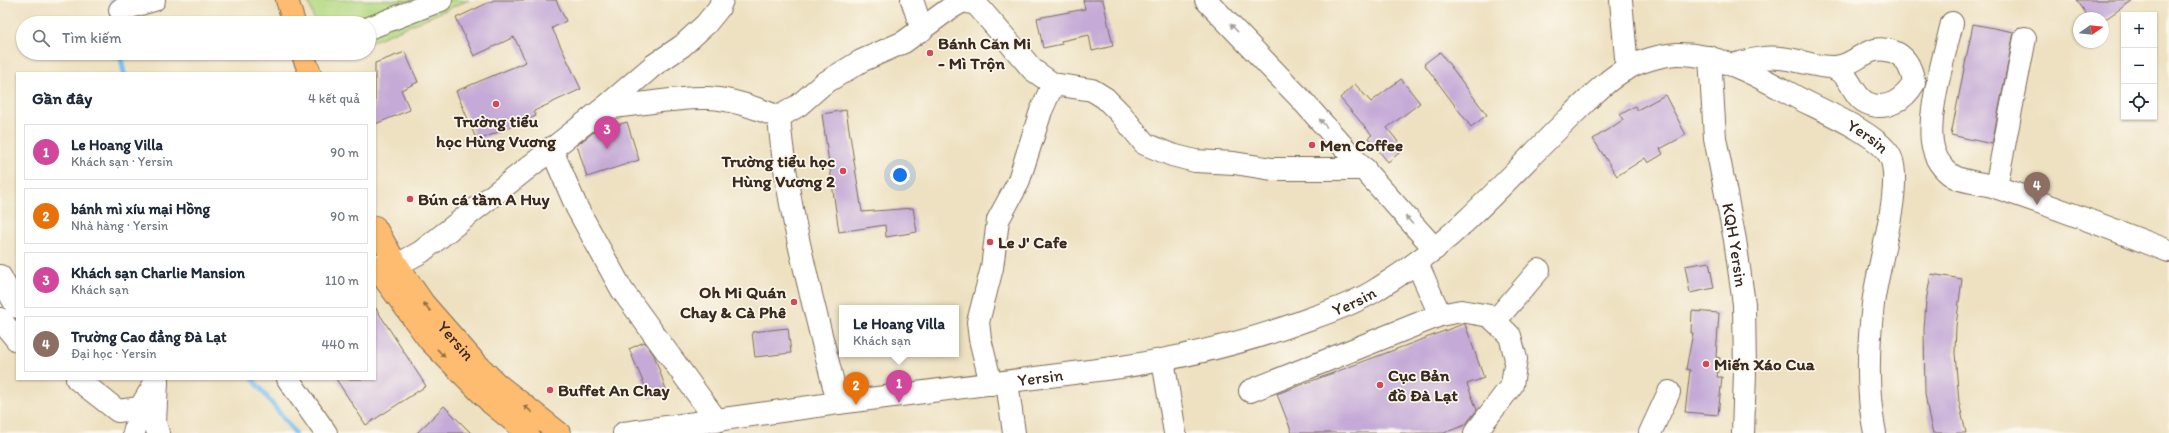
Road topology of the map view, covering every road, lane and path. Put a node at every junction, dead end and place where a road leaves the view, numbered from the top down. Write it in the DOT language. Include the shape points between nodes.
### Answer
graph roads {
  1 [pos="154,0"];
  2 [pos="287,0"];
  3 [pos="441,0"];
  4 [pos="722,0"];
  5 [pos="912,0"];
  6 [pos="1206,0"];
  7 [pos="1621,0"];
  8 [pos="120,10"];
  9 [pos="292,16"];
  10 [pos="1952,23"];
  11 [pos="376,25"];
  12 [pos="922,30"];
  13 [pos="2025,38"];
  14 [pos="1710,57"];
  15 [pos="1732,65"];
  16 [pos="1832,67"];
  17 [pos="1627,69"];
  18 [pos="1914,83"];
  19 [pos="1053,84"];
  20 [pos="1937,88"];
  21 [pos="604,108"];
  22 [pos="779,117"];
  23 [pos="551,148"];
  24 [pos="1365,169"];
  25 [pos="1996,187"];
  26 [pos="376,229"];
  27 [pos="1435,249"];
  28 [pos="2169,250"];
  29 [pos="1416,263"];
  30 [pos="376,266"];
  31 [pos="397,266"];
  32 [pos="376,267"];
  33 [pos="1538,270"];
  34 [pos="0,276"];
  35 [pos="16,304"];
  36 [pos="1440,315"];
  37 [pos="0,319"];
  38 [pos="1495,321"];
  39 [pos="16,339"];
  40 [pos="1163,360"];
  41 [pos="78,380"];
  42 [pos="103,380"];
  43 [pos="157,380"];
  44 [pos="289,380"];
  45 [pos="999,383"];
  46 [pos="1250,391"];
  47 [pos="1669,392"];
  48 [pos="838,403"];
  49 [pos="140,408"];
  50 [pos="717,420"];
  51 [pos="522,428"];
  52 [pos="134,433"];
  53 [pos="158,433"];
  54 [pos="326,433"];
  55 [pos="553,433"];
  56 [pos="559,433"];
  57 [pos="624,433"];
  58 [pos="1014,433"];
  59 [pos="1175,433"];
  60 [pos="1475,433"];
  61 [pos="1650,433"];
  62 [pos="1742,433"];
  63 [pos="1875,433"];
  1 -- 8 [label="street"];
  2 -- 9 [label="main road"];
  3 -- 11 [label="street"];
  4 -- 21 [label="street" via="706,24"];
  5 -- 12 [label="street"];
  24 -- 6 [label="street, one-way"];
  7 -- 17 [label="street"];
  10 -- 20 [label="street"];
  12 -- 19 [label="street" via="963,1 976,4 1033,70"];
  12 -- 22 [label="street" via="823,84 799,105"];
  13 -- 25 [label="street"];
  14 -- 15 [label="street, Yersin"];
  14 -- 17 [label="street, Yersin" via="1676,54"];
  14 -- 62 [label="street, KQH Yersin" via="1715,138 1735,240 1744,304 1746,372"];
  15 -- 16 [label="street" via="1764,58 1780,58"];
  15 -- 63 [label="street, Yersin" via="1862,131 1881,144 1890,156 1894,170 1894,190 1873,301 1868,351"];
  16 -- 18 [label="street" via="1850,63 1873,49 1886,49 1900,55 1911,70"];
  16 -- 18 [label="street" via="1845,76 1867,103 1888,106 1900,99"];
  17 -- 27 [label="street, Yersin" via="1594,94"];
  18 -- 20 [label="street"];
  19 -- 24 [label="street" via="1092,90 1105,98 1120,113 1145,144 1172,155 1195,161 1234,162 1272,169"];
  19 -- 45 [label="street" via="1041,111 1018,183 998,220 992,268 978,322 980,339"];
  20 -- 25 [label="street" via="1932,137 1934,152 1942,167 1956,178"];
  21 -- 22 [label="street" via="687,98 709,98 745,104"];
  21 -- 23 [label="street"];
  22 -- 48 [label="street" via="783,163 799,244"];
  23 -- 31 [label="street" via="421,252"];
  23 -- 50 [label="street" via="576,208 622,290"];
  27 -- 24 [label="street, one-way"];
  25 -- 28 [label="street"];
  26 -- 31 [label="main road, Yersin"];
  27 -- 29 [label="street, Yersin"];
  29 -- 36 [label="street"];
  29 -- 40 [label="street, Yersin" via="1377,290 1319,316 1266,335"];
  30 -- 31 [label="street"];
  56 -- 31 [label="main road, Yersin, one-way" via="497,384 473,360 424,304"];
  32 -- 51 [label="main road, Yersin, one-way" via="429,340 492,404"];
  33 -- 38 [label="street"];
  34 -- 35 [label="street"];
  36 -- 38 [label="street" via="1461,311 1490,316"];
  36 -- 46 [label="street"];
  37 -- 39 [label="street"];
  38 -- 60 [label="street" via="1510,336 1516,359 1512,385"];
  40 -- 45 [label="street, Yersin"];
  40 -- 59 [label="street"];
  41 -- 49 [label="street" via="118,411"];
  42 -- 49 [label="street"];
  43 -- 49 [label="street"];
  43 -- 53 [label="street" via="155,423"];
  44 -- 54 [label="street"];
  45 -- 48 [label="street, Yersin"];
  45 -- 58 [label="street"];
  47 -- 61 [label="street"];
  48 -- 50 [label="street, Yersin"];
  49 -- 52 [label="street"];
  50 -- 57 [label="street, Yersin"];
  51 -- 55 [label="street, Yersin"];
}
